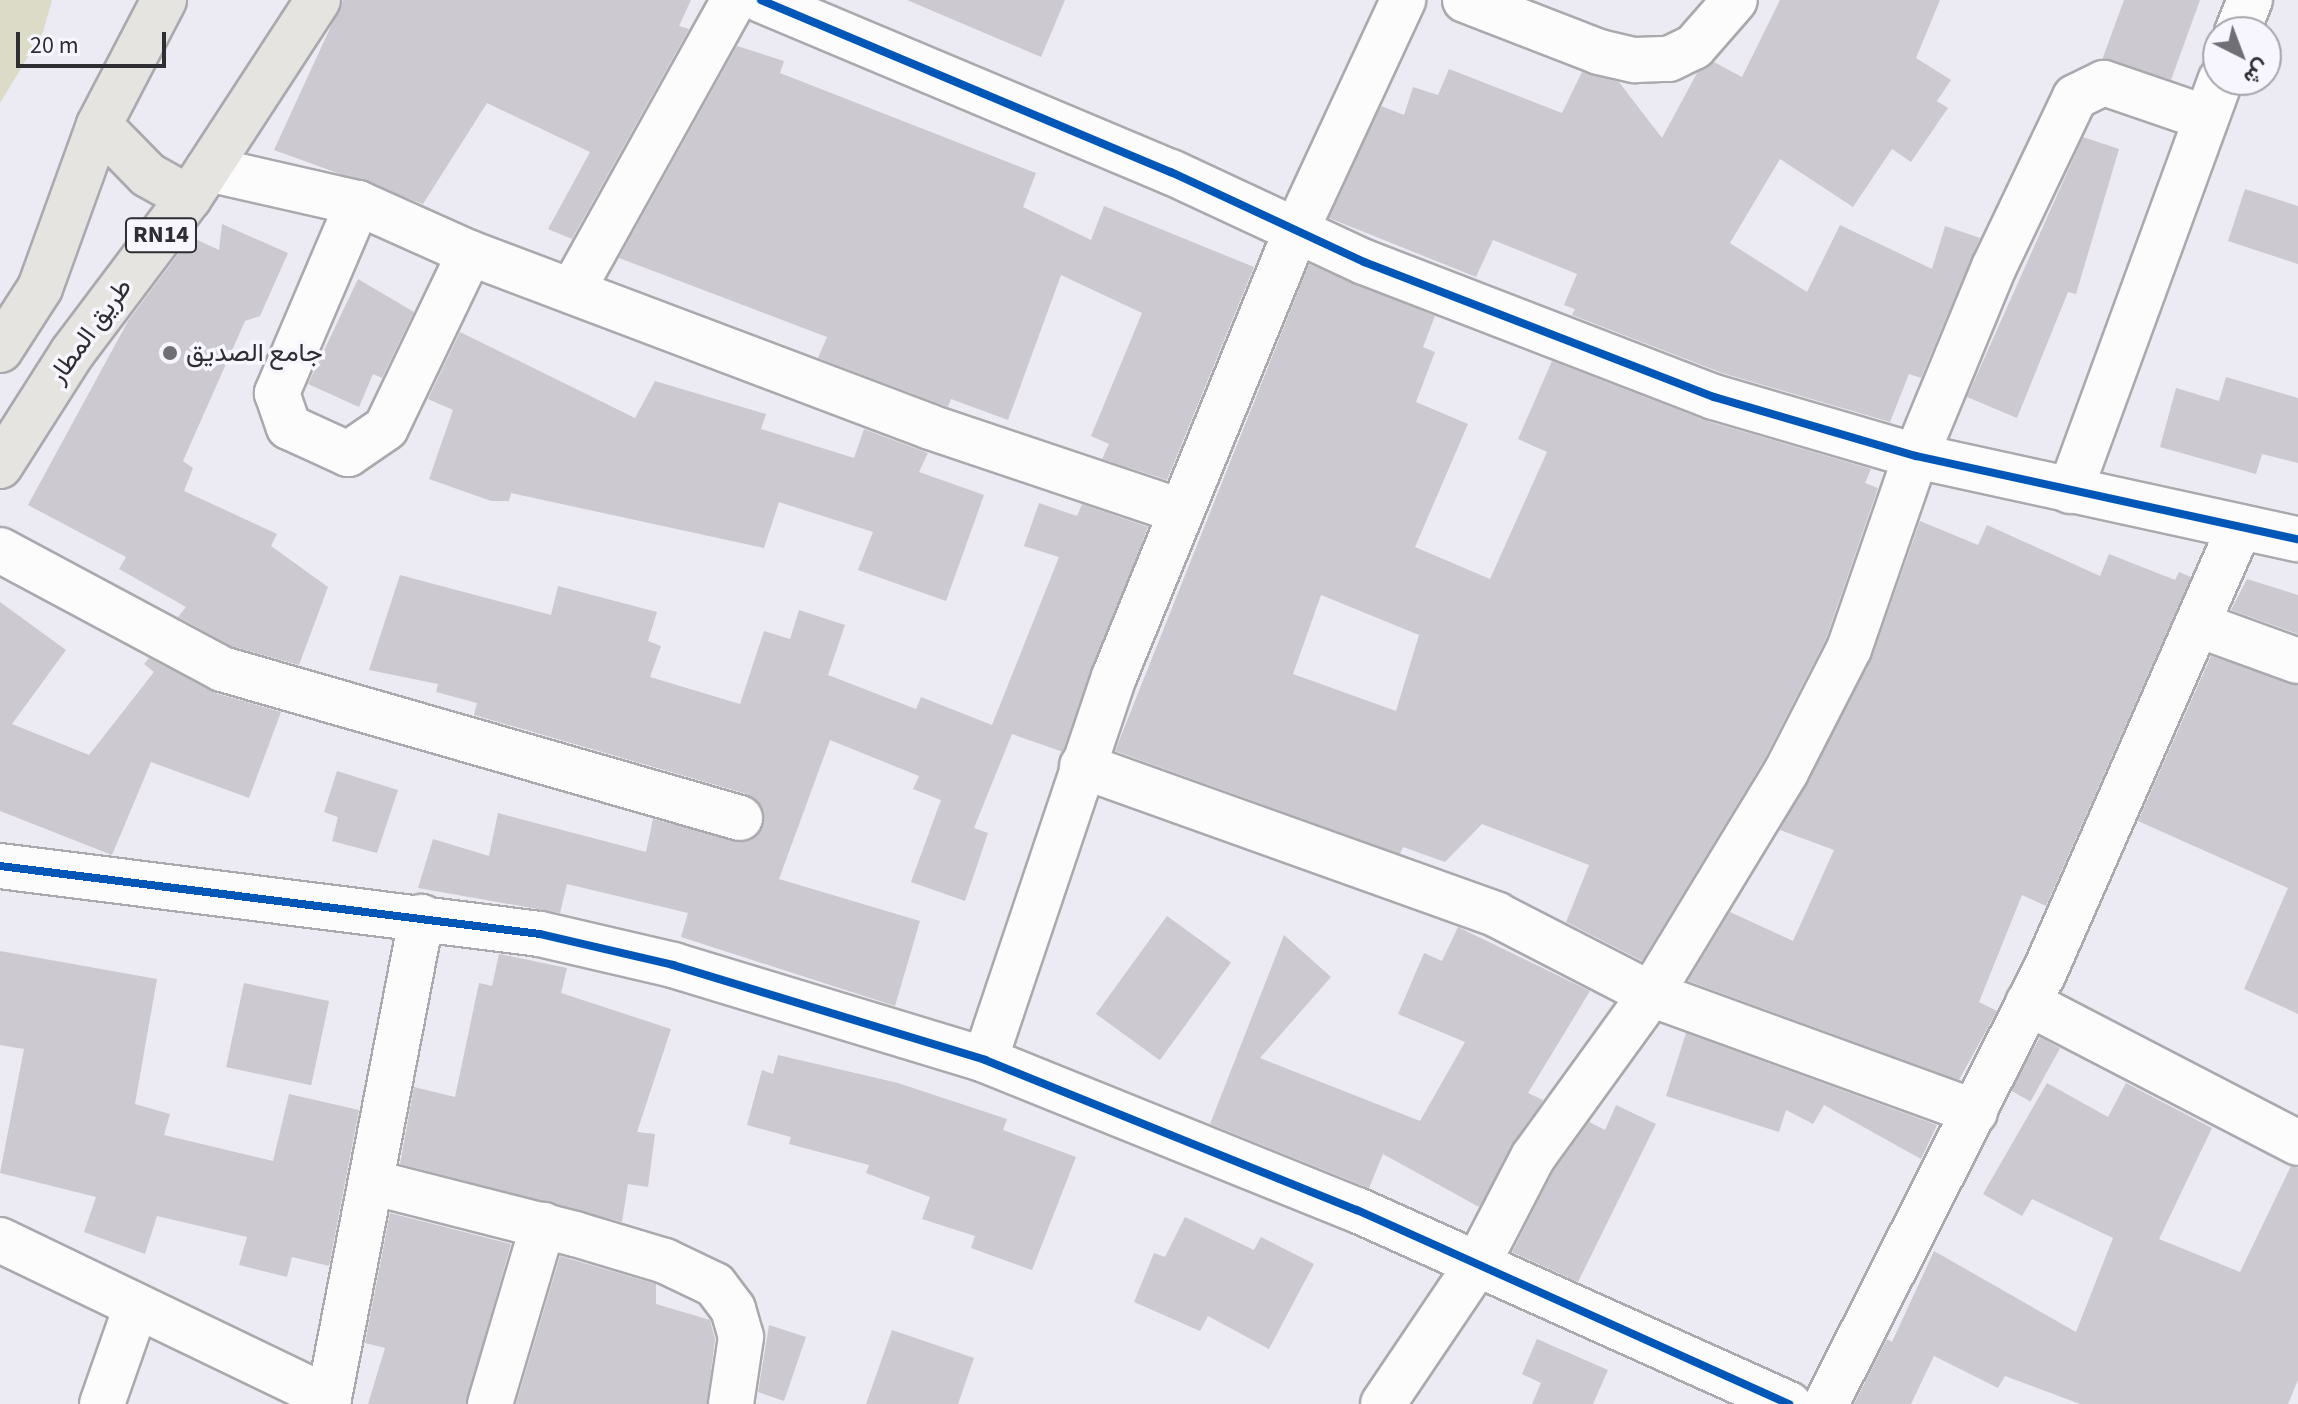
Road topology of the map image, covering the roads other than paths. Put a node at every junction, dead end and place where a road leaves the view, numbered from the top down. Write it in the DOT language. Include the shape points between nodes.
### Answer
graph roads {
  1 [pos="164,0"];
  2 [pos="318,0"];
  3 [pos="734,0"];
  4 [pos="761,0"];
  5 [pos="1403,0"];
  6 [pos="1465,0"];
  7 [pos="1735,0"];
  8 [pos="2213,99"];
  9 [pos="99,125"];
  10 [pos="199,184"];
  11 [pos="358,203"];
  12 [pos="1296,231"];
  13 [pos="470,253"];
  14 [pos="572,291"];
  15 [pos="0,350"];
  16 [pos="1916,456"];
  17 [pos="0,466"];
  18 [pos="2070,491"];
  19 [pos="1180,511"];
  20 [pos="2240,527"];
  21 [pos="2298,539"];
  22 [pos="0,550"];
  23 [pos="2199,625"];
  24 [pos="2298,661"];
  25 [pos="1082,766"];
  26 [pos="740,818"];
  27 [pos="0,866"];
  28 [pos="422,917"];
  29 [pos="1651,994"];
  30 [pos="2028,1003"];
  31 [pos="985,1060"];
  32 [pos="1975,1112"];
  33 [pos="2298,1143"];
  34 [pos="371,1182"];
  35 [pos="543,1225"];
  36 [pos="0,1240"];
  37 [pos="1478,1263"];
  38 [pos="136,1307"];
  39 [pos="328,1401"];
  40 [pos="102,1404"];
  41 [pos="490,1404"];
  42 [pos="731,1404"];
  43 [pos="1383,1404"];
  44 [pos="1789,1404"];
  45 [pos="1826,1404"];
  1 -- 9 [label="main road"];
  2 -- 10 [label="main road, طريق المطار / RN14"];
  3 -- 14 [label="street"];
  4 -- 12 [label="street"];
  5 -- 12 [label="street"];
  6 -- 7 [label="street" via="1599,52 1635,60 1669,59 1694,47"];
  8 -- 16 [label="street" via="2104,83 2075,97 1994,267"];
  8 -- 18 [label="street"];
  9 -- 10 [label="main road" via="148,175"];
  9 -- 15 [label="main road" via="40,288"];
  10 -- 11 [label="street"];
  10 -- 17 [label="main road, طريق المطار / RN14" via="72,353"];
  11 -- 13 [label="street"];
  11 -- 13 [label="street" via="277,393 289,427 348,454 386,428"];
  12 -- 16 [label="street" via="1714,397"];
  12 -- 19 [label="street"];
  13 -- 14 [label="street"];
  14 -- 19 [label="street" via="930,427"];
  16 -- 18 [label="street"];
  16 -- 29 [label="street" via="1849,649 1786,772"];
  18 -- 20 [label="street"];
  19 -- 25 [label="street"];
  20 -- 21 [label="street"];
  20 -- 23 [label="street"];
  22 -- 26 [label="street" via="222,669"];
  23 -- 24 [label="street"];
  23 -- 30 [label="street"];
  25 -- 29 [label="street" via="1497,915"];
  25 -- 31 [label="street"];
  27 -- 28 [label="street" via="215,898"];
  28 -- 31 [label="street" via="604,946"];
  28 -- 34 [label="street"];
  29 -- 32 [label="street"];
  29 -- 37 [label="street" via="1533,1157"];
  30 -- 32 [label="street"];
  30 -- 33 [label="street"];
  31 -- 37 [label="street"];
  32 -- 45 [label="street"];
  34 -- 35 [label="street"];
  34 -- 39 [label="street"];
  35 -- 41 [label="street"];
  35 -- 42 [label="street" via="665,1261 715,1285 733,1309 741,1337"];
  36 -- 38 [label="street"];
  37 -- 43 [label="street"];
  37 -- 44 [label="street"];
  38 -- 39 [label="street"];
  38 -- 40 [label="street"];
}
